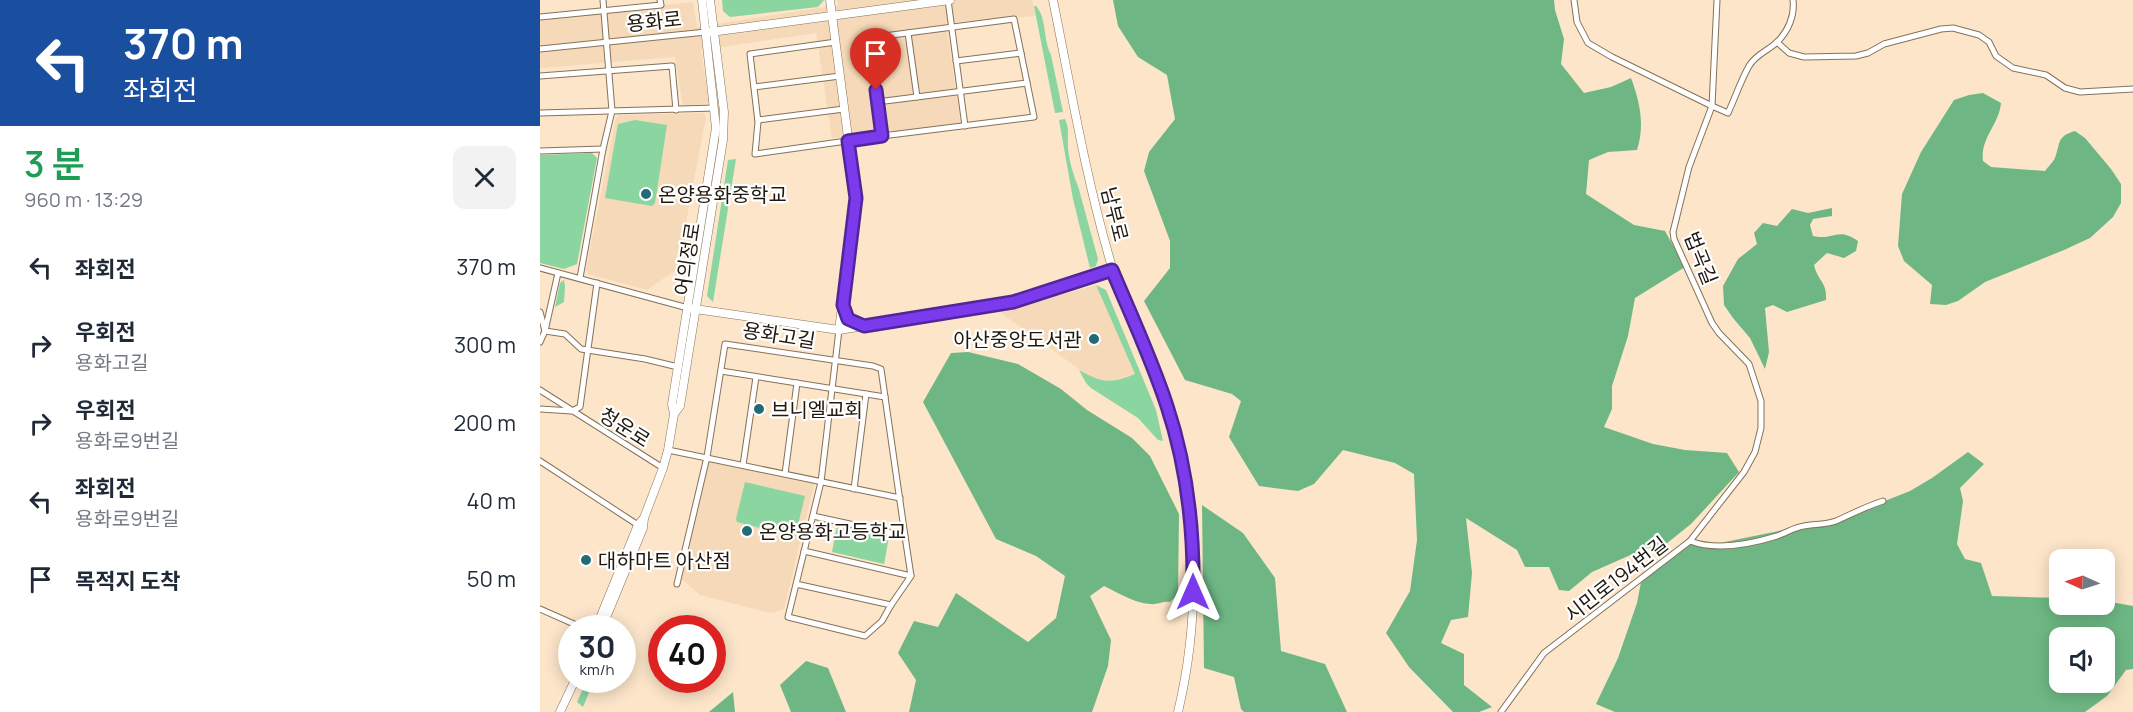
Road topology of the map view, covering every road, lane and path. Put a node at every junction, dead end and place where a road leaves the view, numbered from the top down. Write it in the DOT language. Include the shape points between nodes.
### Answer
graph roads {
  1 [pos="603,0"];
  2 [pos="660,0"];
  3 [pos="702,0"];
  4 [pos="710,0"];
  5 [pos="830,0"];
  6 [pos="949,0"];
  7 [pos="1053,0"];
  8 [pos="1574,0"];
  9 [pos="1718,0"];
  10 [pos="1793,0"];
  11 [pos="921,2"];
  12 [pos="604,11"];
  13 [pos="832,15"];
  14 [pos="540,17"];
  15 [pos="951,27"];
  16 [pos="711,32"];
  17 [pos="908,33"];
  18 [pos="836,42"];
  19 [pos="1777,42"];
  20 [pos="607,43"];
  21 [pos="540,49"];
  22 [pos="1021,53"];
  23 [pos="956,61"];
  24 [pos="610,70"];
  25 [pos="540,76"];
  26 [pos="840,76"];
  27 [pos="1027,82"];
  28 [pos="754,87"];
  29 [pos="2133,89"];
  30 [pos="960,92"];
  31 [pos="917,97"];
  32 [pos="877,102"];
  33 [pos="1712,105"];
  34 [pos="715,108"];
  35 [pos="844,109"];
  36 [pos="676,110"];
  37 [pos="612,111"];
  38 [pos="540,113"];
  39 [pos="758,120"];
  40 [pos="965,126"];
  41 [pos="882,136"];
  42 [pos="848,141"];
  43 [pos="603,149"];
  44 [pos="540,151"];
  45 [pos="540,268"];
  46 [pos="1112,270"];
  47 [pos="558,273"];
  48 [pos="580,278"];
  49 [pos="597,283"];
  50 [pos="843,305"];
  51 [pos="692,308"];
  52 [pos="540,312"];
  53 [pos="864,326"];
  54 [pos="839,330"];
  55 [pos="545,331"];
  56 [pos="540,342"];
  57 [pos="588,349"];
  58 [pos="836,360"];
  59 [pos="678,367"];
  60 [pos="721,371"];
  61 [pos="756,377"];
  62 [pos="797,383"];
  63 [pos="832,389"];
  64 [pos="540,390"];
  65 [pos="866,394"];
  66 [pos="885,397"];
  67 [pos="540,409"];
  68 [pos="572,411"];
  69 [pos="674,414"];
  70 [pos="668,450"];
  71 [pos="707,457"];
  72 [pos="540,461"];
  73 [pos="743,465"];
  74 [pos="663,468"];
  75 [pos="785,474"];
  76 [pos="821,482"];
  77 [pos="854,489"];
  78 [pos="900,498"];
  79 [pos="1883,501"];
  80 [pos="813,516"];
  81 [pos="644,518"];
  82 [pos="638,525"];
  83 [pos="905,536"];
  84 [pos="1690,541"];
  85 [pos="804,551"];
  86 [pos="911,576"];
  87 [pos="677,584"];
  88 [pos="796,584"];
  89 [pos="891,605"];
  90 [pos="540,609"];
  91 [pos="603,615"];
  92 [pos="607,615"];
  93 [pos="558,617"];
  94 [pos="569,693"];
  95 [pos="560,712"];
  96 [pos="1178,712"];
  97 [pos="1501,712"];
  1 -- 12 [label="street"];
  2 -- 12 [label="street" via="661,5"];
  3 -- 16 [label="street, 어의정로"];
  4 -- 16 [label="street, 어의정로"];
  5 -- 13 [label="street, 용화고길"];
  6 -- 11 [label="street, 용화로"];
  6 -- 15 [label="street"];
  7 -- 46 [label="street, 남부로" via="1093,198"];
  8 -- 33 [label="street" via="1577,22 1588,43"];
  9 -- 33 [label="street, 법곡길"];
  10 -- 19 [label="street" via="1790,23"];
  11 -- 13 [label="street, 용화로"];
  12 -- 14 [label="street"];
  12 -- 20 [label="street"];
  13 -- 16 [label="street, 용화로"];
  13 -- 18 [label="street, 용화고길"];
  15 -- 17 [label="street"];
  15 -- 22 [label="street" via="1014,19"];
  15 -- 23 [label="street"];
  16 -- 20 [label="street, 용화로"];
  16 -- 34 [label="street, 어의정로"];
  16 -- 51 [label="street, 어의정로" via="724,112 723,140"];
  17 -- 31 [label="street"];
  17 -- 32 [label="street" via="869,38"];
  18 -- 26 [label="street, 용화고길"];
  18 -- 28 [label="street" via="750,54"];
  19 -- 29 [label="street" via="1789,53 1804,57 1856,56 1884,44 1953,28 1979,35 1989,42 1996,56 2013,68 2046,75 2065,88 2080,92"];
  19 -- 33 [label="street" via="1750,65 1728,113"];
  20 -- 21 [label="street, 용화로"];
  20 -- 24 [label="street"];
  22 -- 23 [label="street"];
  22 -- 27 [label="street"];
  23 -- 30 [label="street"];
  24 -- 25 [label="street"];
  24 -- 36 [label="street" via="672,66"];
  24 -- 37 [label="street"];
  26 -- 28 [label="street"];
  26 -- 35 [label="street, 용화고길"];
  27 -- 30 [label="street"];
  27 -- 40 [label="street" via="1034,117"];
  28 -- 39 [label="street"];
  30 -- 31 [label="street"];
  30 -- 40 [label="street"];
  31 -- 32 [label="street"];
  32 -- 41 [label="street"];
  33 -- 84 [label="street, 법곡길" via="1689,167 1674,239 1712,323 1749,364 1761,401 1761,428 1755,452 1744,472"];
  34 -- 36 [label="street"];
  34 -- 51 [label="street, 어의정로" via="716,128"];
  35 -- 39 [label="street"];
  35 -- 42 [label="street, 용화고길"];
  36 -- 37 [label="street"];
  37 -- 38 [label="street"];
  37 -- 43 [label="street"];
  39 -- 42 [label="street" via="755,154"];
  40 -- 41 [label="street"];
  41 -- 42 [label="street"];
  42 -- 50 [label="street, 용화고길" via="856,198"];
  43 -- 44 [label="street"];
  43 -- 48 [label="street"];
  45 -- 47 [label="street"];
  46 -- 53 [label="street" via="1013,302"];
  46 -- 96 [label="street, 남부로" via="1168,408 1188,499 1193,612"];
  47 -- 48 [label="street"];
  47 -- 55 [label="street"];
  48 -- 49 [label="street"];
  49 -- 51 [label="street"];
  49 -- 57 [label="street"];
  50 -- 53 [label="street" via="848,319"];
  50 -- 54 [label="street, 용화고길"];
  51 -- 54 [label="street"];
  51 -- 59 [label="street, 어의정로"];
  51 -- 69 [label="street, 어의정로" via="680,406"];
  52 -- 55 [label="street"];
  53 -- 54 [label="street"];
  54 -- 58 [label="street, 용화고길"];
  55 -- 56 [label="street"];
  55 -- 57 [label="street" via="565,334 581,349"];
  57 -- 59 [label="street"];
  57 -- 68 [label="street" via="580,407"];
  58 -- 60 [label="street, 용화고길" via="725,344"];
  58 -- 63 [label="street, 용화고길"];
  58 -- 66 [label="street" via="881,369"];
  59 -- 69 [label="street, 어의정로"];
  60 -- 61 [label="street"];
  60 -- 71 [label="street, 용화고길"];
  61 -- 62 [label="street"];
  61 -- 73 [label="street"];
  62 -- 63 [label="street"];
  62 -- 75 [label="street"];
  63 -- 65 [label="street"];
  63 -- 76 [label="street, 용화고길"];
  64 -- 68 [label="street, 청운로"];
  65 -- 66 [label="street"];
  65 -- 77 [label="street"];
  66 -- 78 [label="street"];
  67 -- 68 [label="street, 청운로"];
  68 -- 74 [label="street, 청운로"];
  69 -- 70 [label="street, 어의정로"];
  70 -- 71 [label="street"];
  70 -- 74 [label="street, 어의정로"];
  71 -- 73 [label="street"];
  71 -- 87 [label="street, 용화고길"];
  72 -- 82 [label="street"];
  73 -- 75 [label="street"];
  74 -- 81 [label="street, 어의정로"];
  75 -- 76 [label="street"];
  76 -- 77 [label="street"];
  76 -- 80 [label="street, 용화고길"];
  77 -- 78 [label="street"];
  78 -- 83 [label="street"];
  79 -- 84 [label="street, 시민로194번길" via="1824,525 1802,526 1775,537 1728,545"];
  80 -- 83 [label="street"];
  80 -- 85 [label="street, 용화고길"];
  81 -- 82 [label="street, 어의정로"];
  81 -- 92 [label="street, 어의정로"];
  82 -- 91 [label="street, 어의정로"];
  83 -- 86 [label="street"];
  84 -- 97 [label="street, 시민로194번길" via="1544,654"];
  85 -- 86 [label="street"];
  85 -- 88 [label="street, 용화고길"];
  86 -- 89 [label="street"];
  88 -- 89 [label="street"];
  88 -- 89 [label="street, 용화고길" via="788,617 865,636 882,621"];
  90 -- 93 [label="street"];
  94 -- 95 [label="street"];
}
